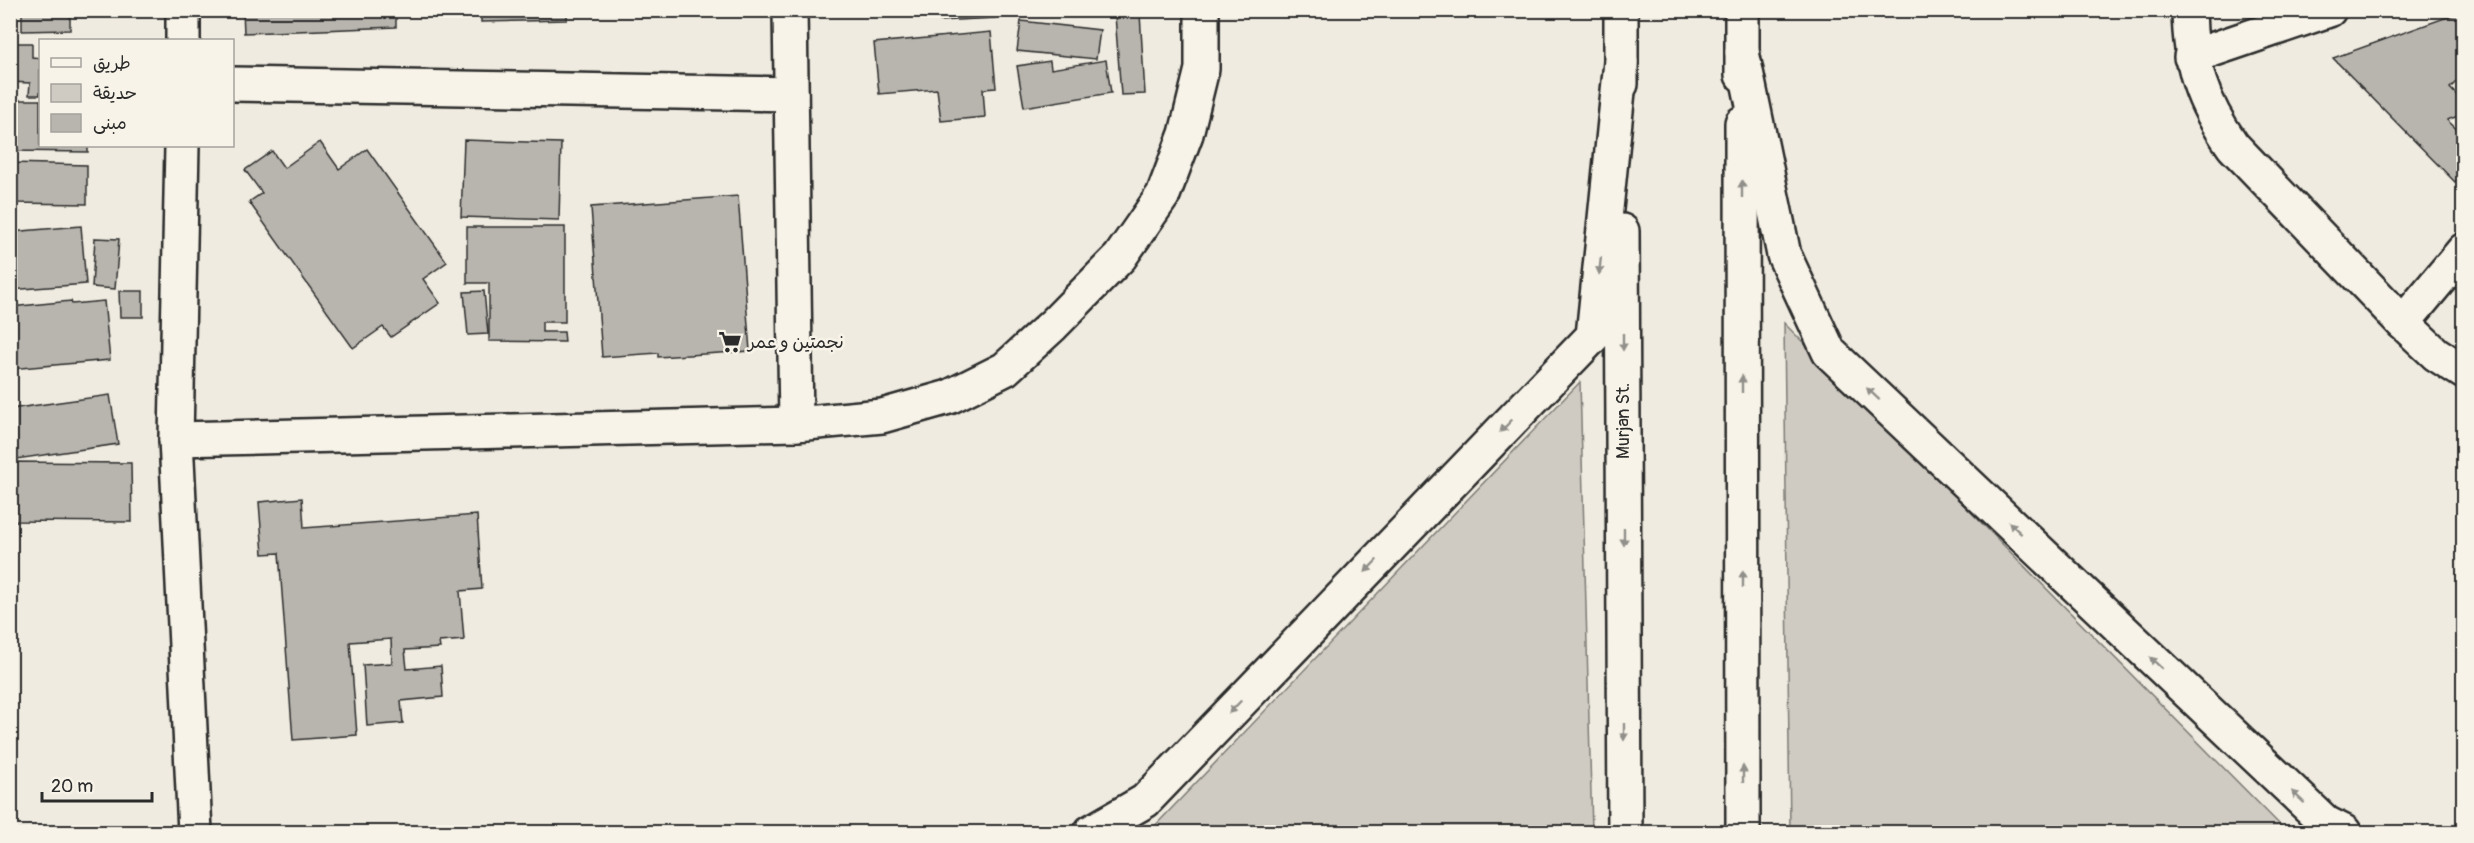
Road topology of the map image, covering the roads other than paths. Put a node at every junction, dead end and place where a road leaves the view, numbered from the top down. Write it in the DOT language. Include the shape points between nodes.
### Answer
graph roads {
  1 [pos="183,10"];
  2 [pos="790,10"];
  3 [pos="1202,10"];
  4 [pos="1621,10"];
  5 [pos="1742,10"];
  6 [pos="2189,10"];
  7 [pos="2329,10"];
  8 [pos="183,39"];
  9 [pos="1742,52"];
  10 [pos="2191,57"];
  11 [pos="1621,62"];
  12 [pos="234,84"];
  13 [pos="791,94"];
  14 [pos="182,147"];
  15 [pos="2463,250"];
  16 [pos="2403,323"];
  17 [pos="2463,372"];
  18 [pos="796,424"];
  19 [pos="176,439"];
  20 [pos="195,832"];
  21 [pos="1091,832"];
  22 [pos="1625,832"];
  23 [pos="1743,832"];
  24 [pos="2344,832"];
  1 -- 8 [label="street"];
  2 -- 13 [label="street"];
  3 -- 18 [label="street" via="1202,69 1186,135 1163,195 1120,256 1053,325 1005,369 949,397 882,416"];
  4 -- 11 [label="street, Murjan St."];
  5 -- 9 [label="street"];
  6 -- 10 [label="street"];
  7 -- 10 [label="street"];
  23 -- 9 [label="street, one-way"];
  24 -- 9 [label="street, one-way" via="2326,823 1829,352 1784,255"];
  10 -- 16 [label="street" via="2212,117 2233,146"];
  11 -- 21 [label="street, one-way" via="1593,336 1145,801"];
  11 -- 22 [label="street, Murjan St., one-way"];
  12 -- 13 [label="street"];
  13 -- 18 [label="street"];
  14 -- 19 [label="street"];
  15 -- 16 [label="street"];
  16 -- 17 [label="street" via="2436,354"];
  18 -- 19 [label="street"];
  19 -- 20 [label="street"];
}
